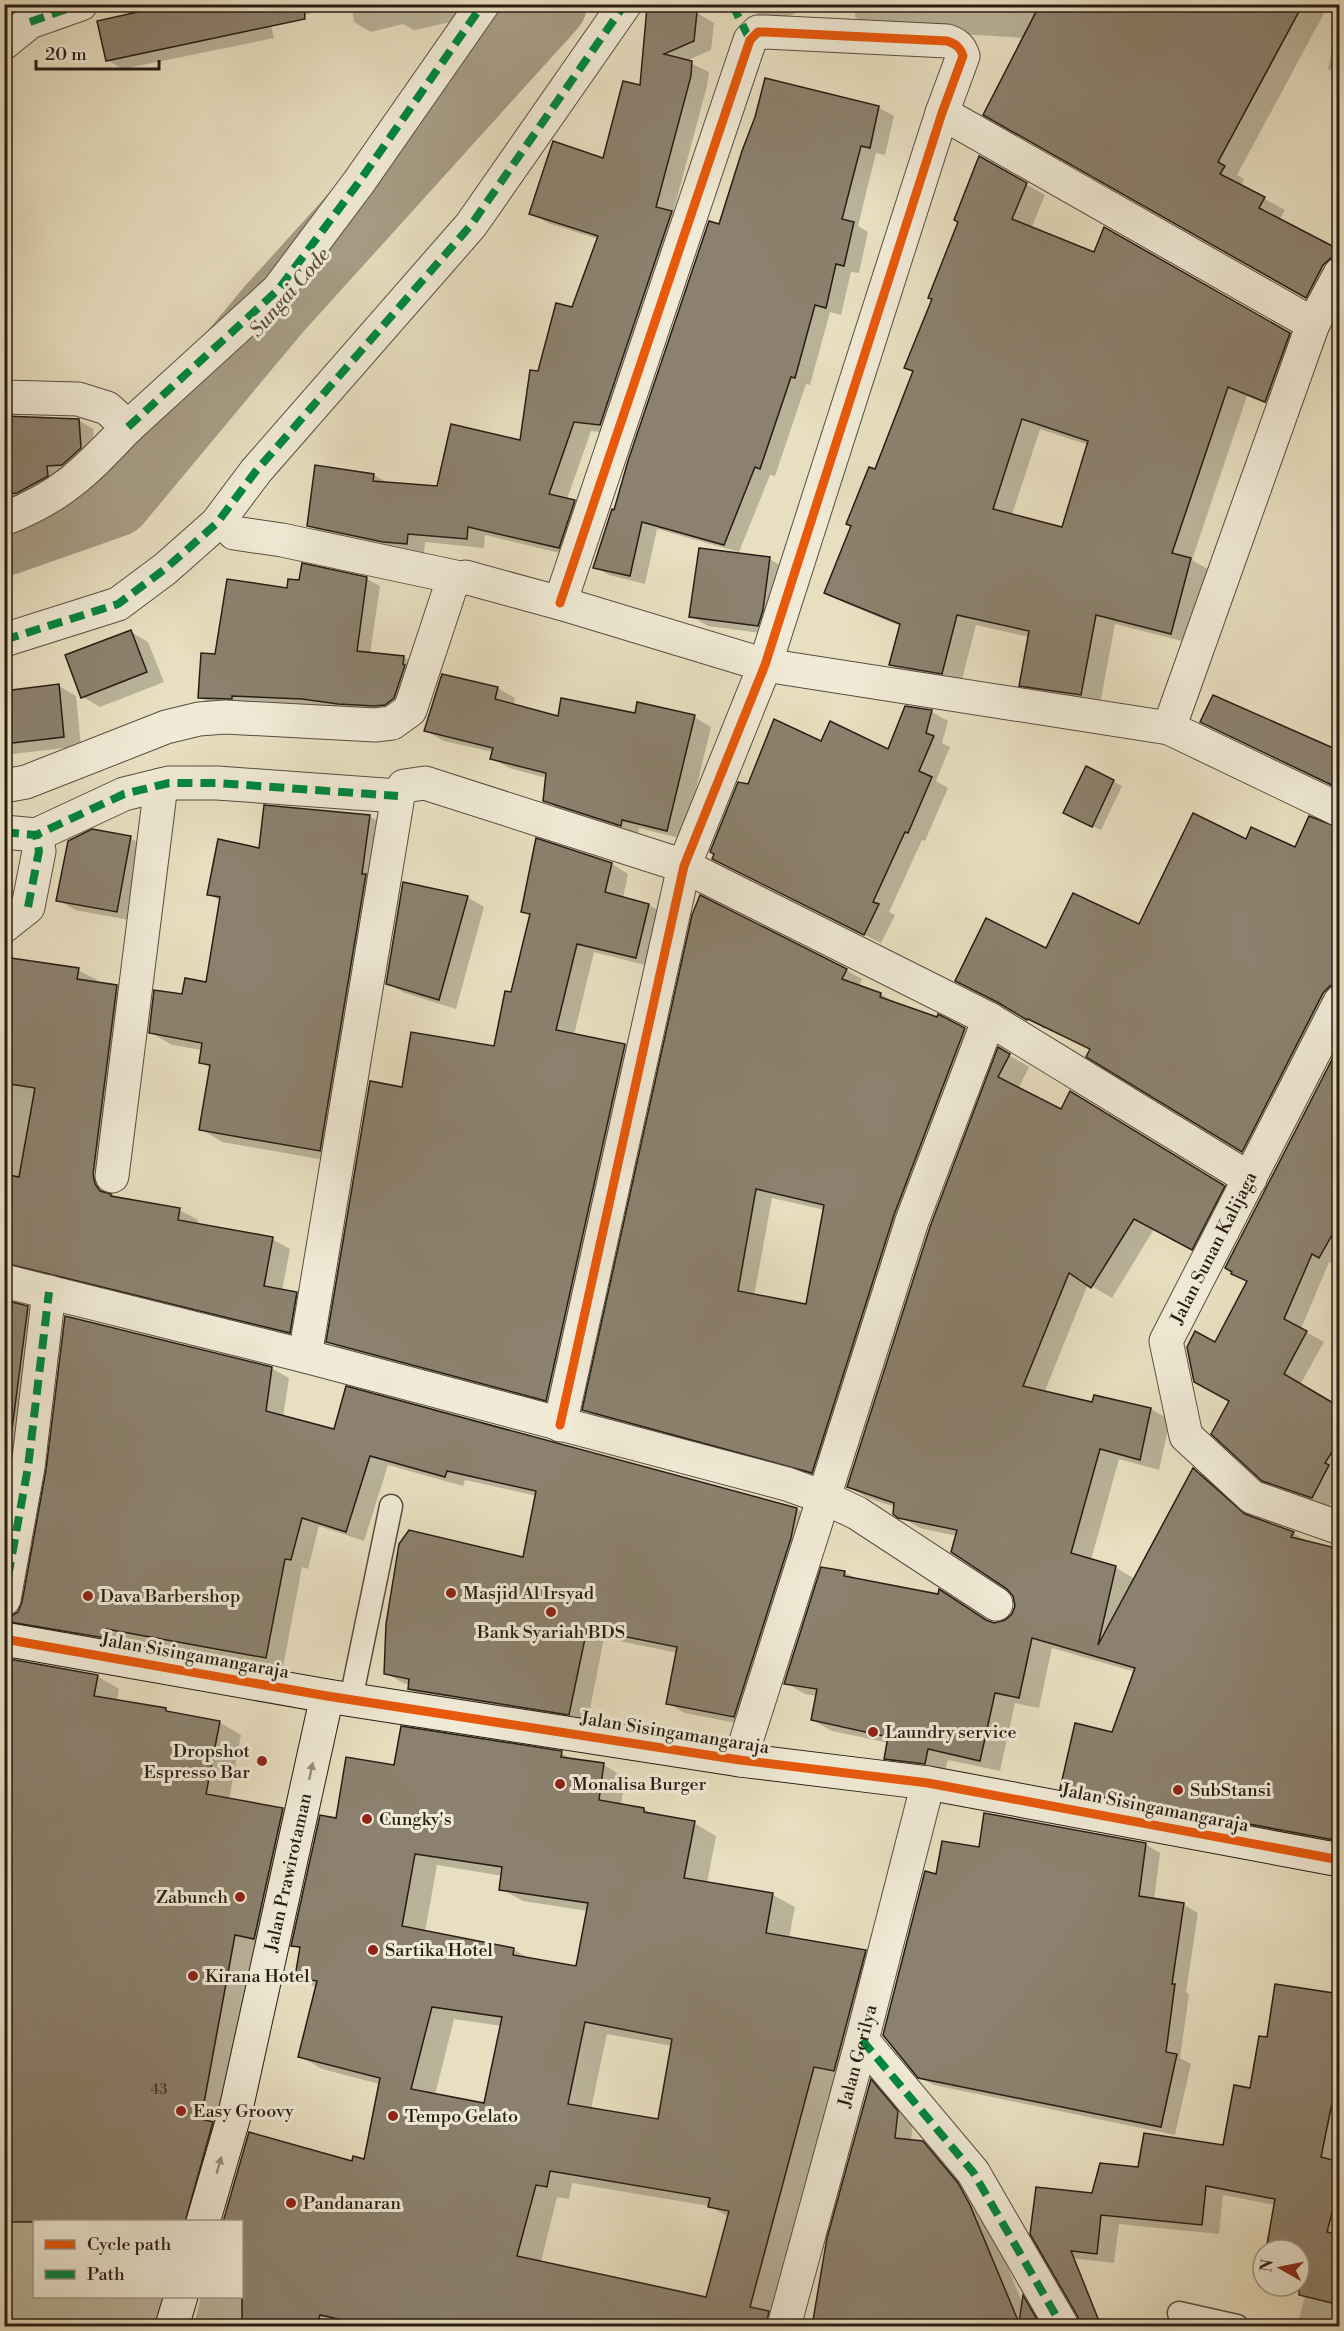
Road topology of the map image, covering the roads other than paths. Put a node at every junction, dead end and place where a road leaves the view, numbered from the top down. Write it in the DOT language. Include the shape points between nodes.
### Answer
graph roads {
  1 [pos="81,4"];
  2 [pos="483,4"];
  3 [pos="625,4"];
  4 [pos="26,13"];
  5 [pos="4,43"];
  6 [pos="942,113"];
  7 [pos="1340,274"];
  8 [pos="1313,324"];
  9 [pos="4,397"];
  10 [pos="128,427"];
  11 [pos="4,519"];
  12 [pos="234,533"];
  13 [pos="460,578"];
  14 [pos="560,603"];
  15 [pos="4,640"];
  16 [pos="765,665"];
  17 [pos="1169,728"];
  18 [pos="161,785"];
  19 [pos="4,786"];
  20 [pos="398,796"];
  21 [pos="1340,810"];
  22 [pos="20,834"];
  23 [pos="684,866"];
  24 [pos="4,926"];
  25 [pos="1340,1002"];
  26 [pos="989,1019"];
  27 [pos="112,1176"];
  28 [pos="1250,1179"];
  29 [pos="4,1281"];
  30 [pos="49,1292"];
  31 [pos="305,1356"];
  32 [pos="560,1425"];
  33 [pos="823,1497"];
  34 [pos="391,1506"];
  35 [pos="1340,1528"];
  36 [pos="4,1599"];
  37 [pos="996,1604"];
  38 [pos="4,1639"];
  39 [pos="339,1698"];
  40 [pos="740,1760"];
  41 [pos="928,1783"];
  42 [pos="1340,1860"];
  43 [pos="862,2040"];
  44 [pos="204,2220"];
  45 [pos="180,2298"];
  46 [pos="1179,2313"];
  47 [pos="172,2326"];
  48 [pos="784,2326"];
  49 [pos="1062,2326"];
  50 [pos="1237,2326"];
  1 -- 4 [label="street"];
  2 -- 10 [label="street" via="278,290"];
  3 -- 15 [label="street" via="471,225 256,471 217,523 165,570 118,604"];
  4 -- 5 [label="street"];
  6 -- 8 [label="street"];
  6 -- 14 [label="street" via="963,56 961,48 947,41 765,32 758,32 750,40"];
  6 -- 16 [label="street"];
  7 -- 8 [label="street"];
  8 -- 17 [label="street"];
  9 -- 10 [label="street" via="78,399 107,408"];
  10 -- 11 [label="street" via="61,491"];
  12 -- 13 [label="street"];
  13 -- 14 [label="street" via="473,578"];
  13 -- 19 [label="street" via="452,584 410,710 392,723 199,719 166,727 26,782"];
  14 -- 16 [label="street"];
  16 -- 17 [label="street"];
  16 -- 23 [label="street"];
  17 -- 21 [label="street"];
  18 -- 20 [label="street" via="217,783"];
  18 -- 22 [label="street" via="124,794"];
  18 -- 27 [label="street"];
  20 -- 23 [label="street" via="404,786 425,783"];
  20 -- 31 [label="street"];
  22 -- 24 [label="street" via="39,851 28,908"];
  23 -- 26 [label="street"];
  23 -- 32 [label="street"];
  25 -- 28 [label="street, Jalan Sunan Kalijaga"];
  26 -- 28 [label="street"];
  26 -- 33 [label="street" via="912,1221"];
  28 -- 35 [label="street, Jalan Sunan Kalijaga" via="1166,1341 1186,1436 1252,1497"];
  29 -- 30 [label="street"];
  30 -- 31 [label="street"];
  30 -- 36 [label="street" via="28,1467"];
  31 -- 32 [label="street"];
  32 -- 33 [label="street"];
  33 -- 37 [label="street" via="857,1513"];
  33 -- 40 [label="street"];
  34 -- 39 [label="lane"];
  38 -- 39 [label="street, Jalan Sisingamangaraja"];
  39 -- 40 [label="street, Jalan Sisingamangaraja"];
  44 -- 39 [label="street, Jalan Prawirotaman, one-way" via="236,2109"];
  40 -- 41 [label="street, Jalan Sisingamangaraja"];
  41 -- 42 [label="street, Jalan Sisingamangaraja"];
  41 -- 43 [label="street, Jalan Gerilya"];
  43 -- 48 [label="street, Jalan Gerilya"];
  43 -- 49 [label="street" via="973,2172"];
  45 -- 47 [label="street"];
  46 -- 50 [label="lane"];
}
